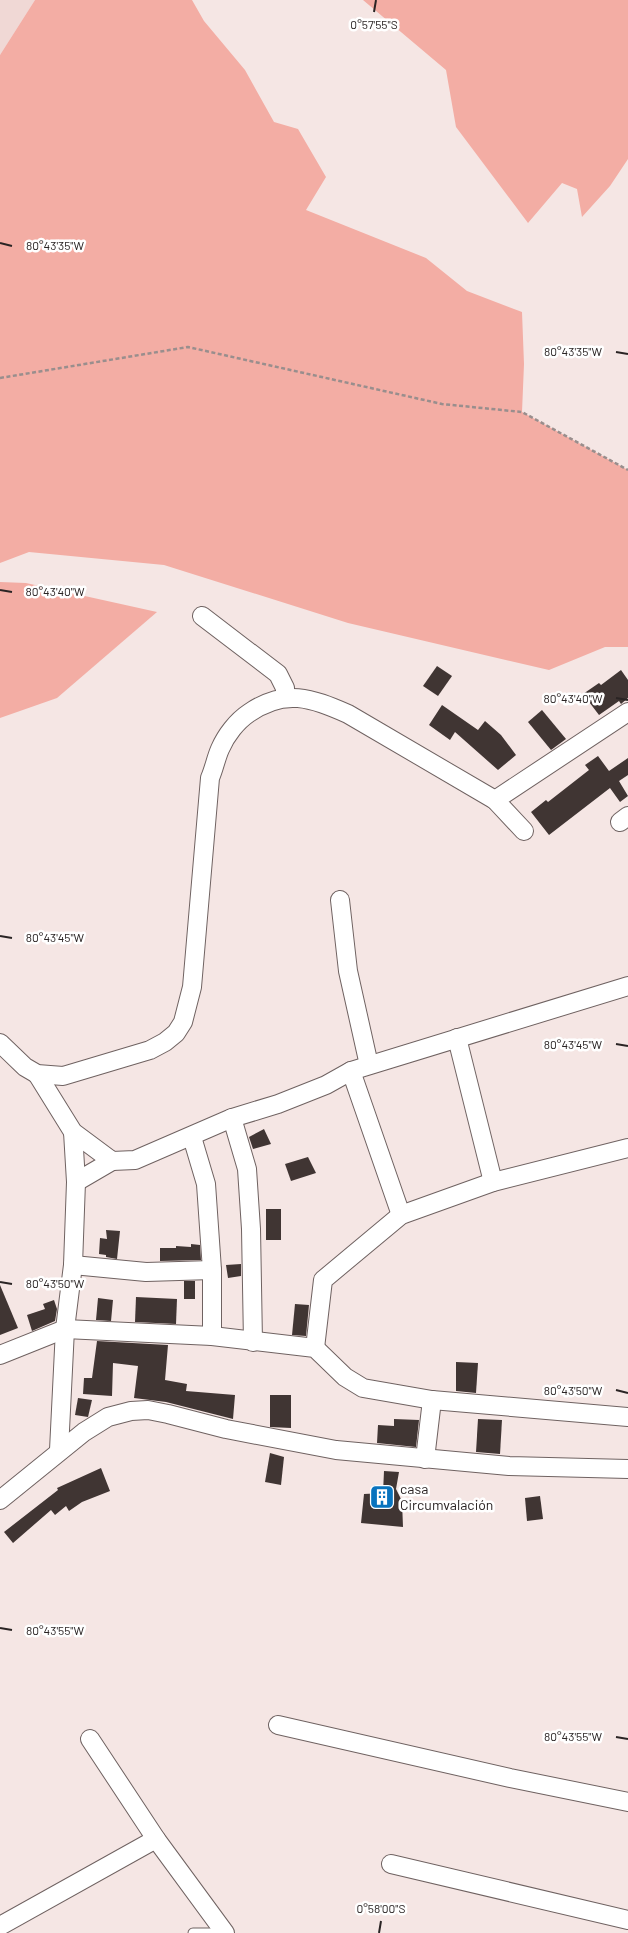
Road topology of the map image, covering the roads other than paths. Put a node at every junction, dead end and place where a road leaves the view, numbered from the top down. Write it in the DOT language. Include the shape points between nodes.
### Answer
graph roads {
  1 [pos="202,616"];
  2 [pos="285,697"];
  3 [pos="628,712"];
  4 [pos="495,800"];
  5 [pos="524,831"];
  6 [pos="340,900"];
  7 [pos="628,986"];
  8 [pos="457,1038"];
  9 [pos="0,1043"];
  10 [pos="369,1065"];
  11 [pos="352,1071"];
  12 [pos="37,1074"];
  13 [pos="232,1118"];
  14 [pos="73,1132"];
  15 [pos="192,1137"];
  16 [pos="628,1148"];
  17 [pos="112,1161"];
  18 [pos="76,1182"];
  19 [pos="493,1182"];
  20 [pos="401,1215"];
  21 [pos="73,1265"];
  22 [pos="212,1270"];
  23 [pos="65,1329"];
  24 [pos="212,1336"];
  25 [pos="254,1342"];
  26 [pos="314,1348"];
  27 [pos="0,1355"];
  28 [pos="432,1400"];
  29 [pos="628,1417"];
  30 [pos="59,1450"];
  31 [pos="425,1459"];
  32 [pos="628,1469"];
  33 [pos="0,1500"];
  34 [pos="278,1725"];
  35 [pos="90,1739"];
  36 [pos="628,1802"];
  37 [pos="156,1839"];
  38 [pos="391,1864"];
  39 [pos="628,1920"];
  40 [pos="0,1926"];
  41 [pos="193,1933"];
  42 [pos="218,1933"];
  43 [pos="225,1933"];
  1 -- 2 [label="street" via="278,674 285,688"];
  2 -- 4 [label="street" via="324,704 348,714"];
  2 -- 12 [label="street" via="264,702 240,720 220,748 210,778 192,987 188,1007 176,1033 150,1050 63,1076"];
  3 -- 4 [label="street"];
  4 -- 5 [label="street"];
  6 -- 10 [label="street" via="348,971"];
  7 -- 8 [label="street"];
  8 -- 10 [label="street"];
  8 -- 19 [label="street"];
  9 -- 12 [label="street"];
  10 -- 11 [label="street"];
  11 -- 13 [label="street" via="278,1104"];
  11 -- 20 [label="street"];
  12 -- 14 [label="street"];
  13 -- 15 [label="street"];
  13 -- 25 [label="street" via="246,1169"];
  14 -- 17 [label="street"];
  14 -- 18 [label="street"];
  15 -- 17 [label="street" via="135,1160"];
  15 -- 22 [label="street" via="206,1184"];
  16 -- 19 [label="street"];
  17 -- 18 [label="street"];
  18 -- 21 [label="street"];
  19 -- 20 [label="street"];
  20 -- 26 [label="street" via="323,1280"];
  21 -- 22 [label="street" via="146,1272"];
  21 -- 23 [label="street"];
  22 -- 24 [label="street"];
  23 -- 24 [label="street"];
  23 -- 27 [label="street"];
  23 -- 30 [label="street"];
  24 -- 25 [label="street"];
  25 -- 26 [label="street"];
  26 -- 28 [label="street" via="345,1378 363,1388"];
  28 -- 29 [label="street"];
  28 -- 31 [label="street"];
  30 -- 31 [label="street" via="108,1417 148,1410 283,1441"];
  30 -- 33 [label="street"];
  31 -- 32 [label="street" via="509,1466"];
  34 -- 36 [label="street"];
  35 -- 37 [label="street"];
  37 -- 40 [label="street"];
  37 -- 43 [label="street"];
  38 -- 39 [label="street"];
  41 -- 42 [label="lane"];
}
